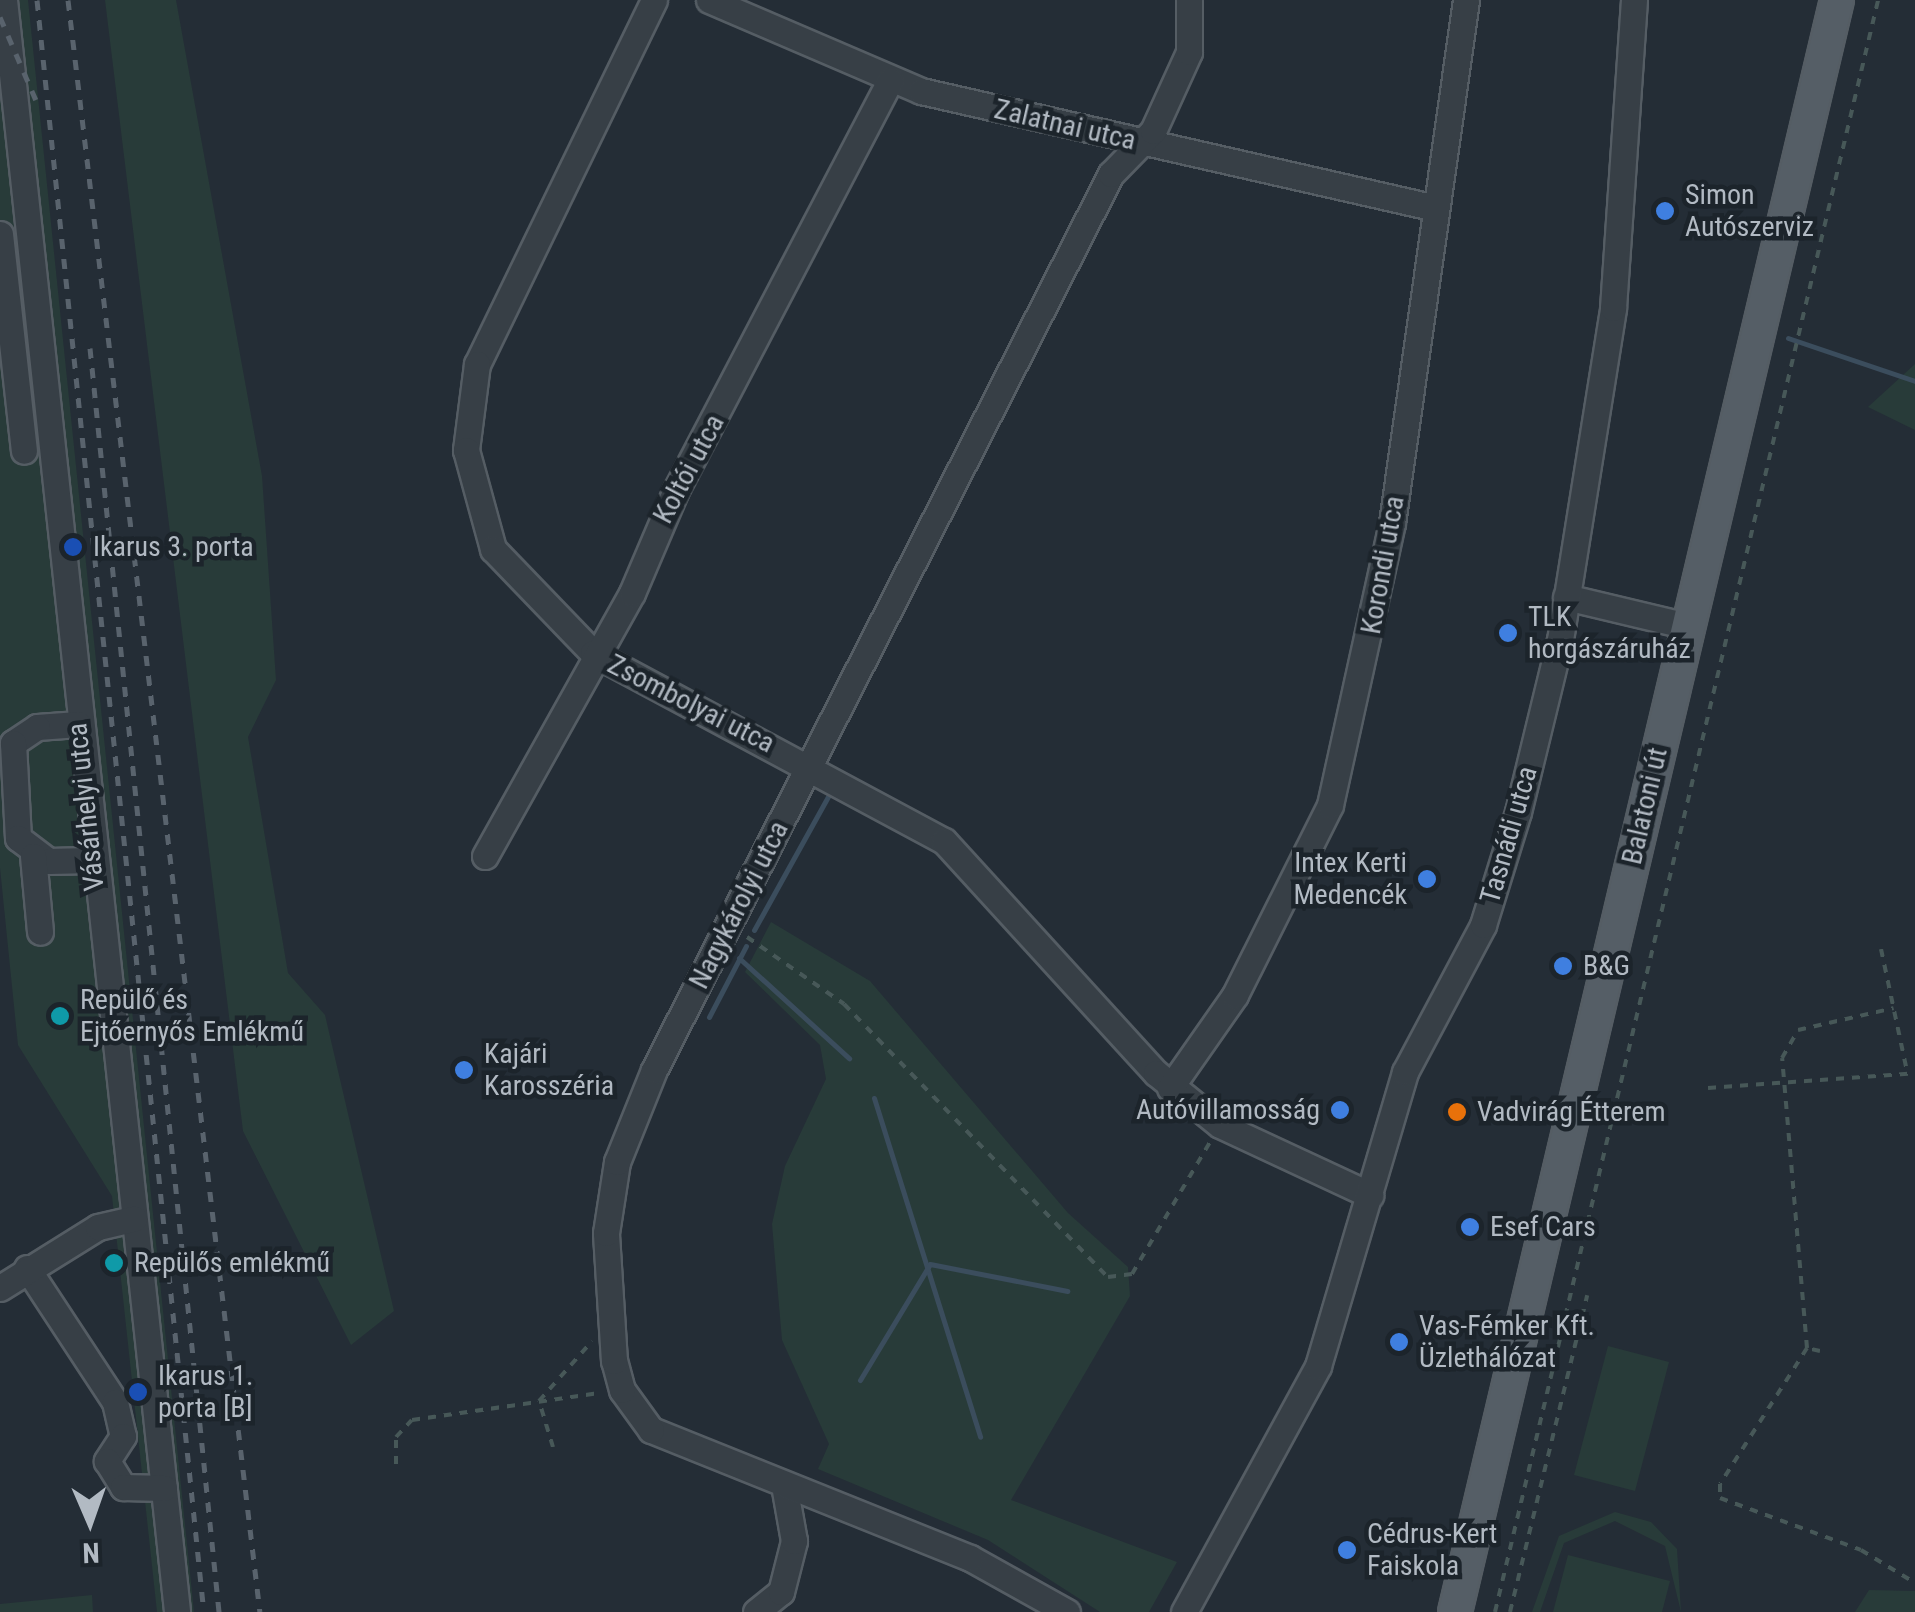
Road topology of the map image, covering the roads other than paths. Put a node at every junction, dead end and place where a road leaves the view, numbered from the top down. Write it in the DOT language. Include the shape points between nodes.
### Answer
graph roads {
  1 [pos="4,0"];
  2 [pos="654,0"];
  3 [pos="708,0"];
  4 [pos="1189,0"];
  5 [pos="1466,0"];
  6 [pos="1634,0"];
  7 [pos="1836,0"];
  8 [pos="890,80"];
  9 [pos="6,96"];
  10 [pos="1142,144"];
  11 [pos="1436,208"];
  12 [pos="0,234"];
  13 [pos="18,448"];
  14 [pos="1566,597"];
  15 [pos="1688,626"];
  16 [pos="594,653"];
  17 [pos="78,724"];
  18 [pos="811,765"];
  19 [pos="33,856"];
  20 [pos="485,856"];
  21 [pos="92,860"];
  22 [pos="40,932"];
  23 [pos="1170,1088"];
  24 [pos="1370,1194"];
  25 [pos="134,1219"];
  26 [pos="27,1268"];
  27 [pos="0,1288"];
  28 [pos="784,1485"];
  29 [pos="164,1488"];
  30 [pos="177,1612"];
  31 [pos="756,1612"];
  32 [pos="1067,1612"];
  33 [pos="1184,1612"];
  34 [pos="1455,1612"];
  1 -- 9 [label="street, Vásárhelyi utca"];
  2 -- 16 [label="street, Zsombolyai utca" via="496,312 468,407 469,486 493,549"];
  3 -- 8 [label="street, Zalatnai utca"];
  4 -- 10 [label="street, Nagykárolyi utca" via="1189,52"];
  5 -- 11 [label="street, Korondi utca"];
  6 -- 14 [label="street, Tasnádi utca" via="1618,269"];
  7 -- 15 [label="main road, Balatoni út"];
  8 -- 10 [label="street, Zalatnai utca"];
  8 -- 16 [label="street, Koltói utca"];
  9 -- 13 [label="street, Vásárhelyi utca"];
  10 -- 11 [label="street, Zalatnai utca"];
  10 -- 18 [label="street, Nagykárolyi utca" via="1111,174"];
  11 -- 23 [label="street, Korondi utca" via="1392,523 1330,805 1234,995"];
  12 -- 13 [label="street"];
  13 -- 17 [label="street, Vásárhelyi utca"];
  14 -- 15 [label="street"];
  14 -- 24 [label="street, Tasnádi utca" via="1494,894 1405,1072"];
  15 -- 34 [label="main road, Balatoni út"];
  16 -- 18 [label="street, Zsombolyai utca"];
  16 -- 20 [label="street, Koltói utca"];
  17 -- 19 [label="street" via="37,727 13,743 18,838"];
  17 -- 21 [label="street, Vásárhelyi utca"];
  18 -- 23 [label="street, Zsombolyai utca" via="904,814 975,868"];
  18 -- 28 [label="street, Nagykárolyi utca" via="617,1162 606,1233 610,1333 622,1390 673,1444"];
  19 -- 21 [label="street"];
  19 -- 22 [label="street"];
  21 -- 25 [label="street, Vásárhelyi utca"];
  23 -- 24 [label="street, Zsombolyai utca" via="1220,1125"];
  24 -- 33 [label="street, Tasnádi utca" via="1310,1382"];
  25 -- 26 [label="street" via="98,1227"];
  25 -- 29 [label="street, Vásárhelyi utca"];
  26 -- 27 [label="street"];
  26 -- 29 [label="street" via="115,1402 123,1436 107,1461 119,1481"];
  28 -- 31 [label="street" via="794,1541 781,1592"];
  28 -- 32 [label="street" via="970,1558"];
  29 -- 30 [label="street, Vásárhelyi utca"];
}
